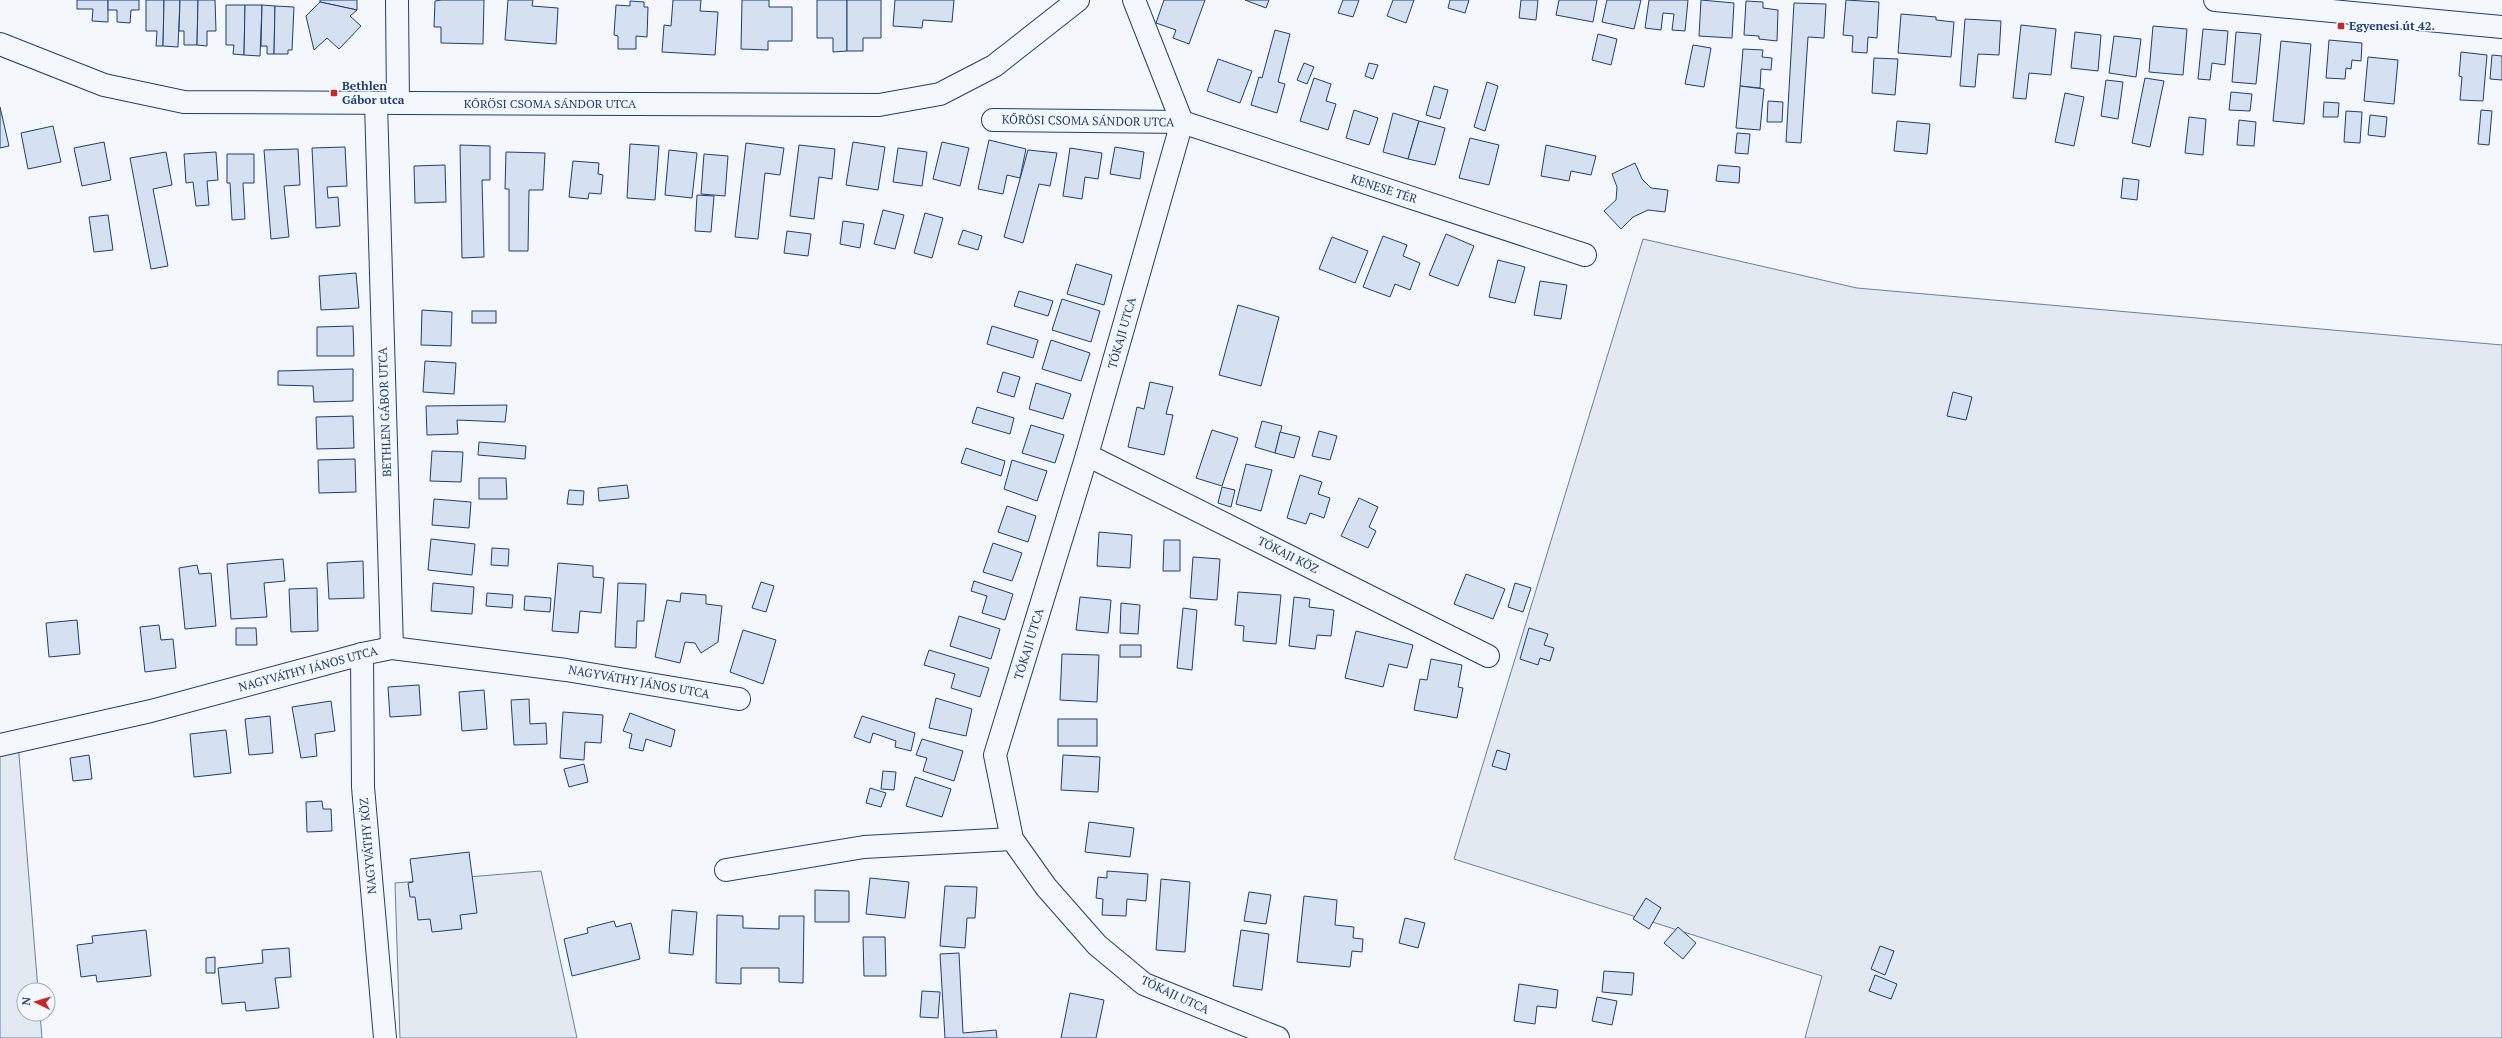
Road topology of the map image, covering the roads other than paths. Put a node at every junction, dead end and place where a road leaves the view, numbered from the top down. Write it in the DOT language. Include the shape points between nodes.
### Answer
graph roads {
  1 [pos="397,0"];
  2 [pos="1078,0"];
  3 [pos="1134,0"];
  4 [pos="2215,0"];
  5 [pos="2502,27"];
  6 [pos="0,44"];
  7 [pos="398,103"];
  8 [pos="376,104"];
  9 [pos="993,120"];
  10 [pos="1182,122"];
  11 [pos="1585,255"];
  12 [pos="1087,455"];
  13 [pos="392,648"];
  14 [pos="362,654"];
  15 [pos="1488,656"];
  16 [pos="740,699"];
  17 [pos="0,745"];
  18 [pos="1012,839"];
  19 [pos="726,870"];
  20 [pos="385,1038"];
  21 [pos="1278,1038"];
  1 -- 7 [label="street"];
  2 -- 7 [label="street, KŐRÖSI CSOMA SÁNDOR UTCA" via="994,66 940,94 879,105"];
  3 -- 10 [label="street"];
  4 -- 5 [label="street"];
  6 -- 8 [label="street, KŐRÖSI CSOMA SÁNDOR UTCA" via="104,85 184,102"];
  7 -- 8 [label="street, KŐRÖSI CSOMA SÁNDOR UTCA"];
  8 -- 13 [label="street, BETHLEN GÁBOR UTCA"];
  9 -- 10 [label="street, KŐRÖSI CSOMA SÁNDOR UTCA"];
  10 -- 11 [label="street, KENESE TÉR"];
  10 -- 12 [label="street, TÓKAJI UTCA"];
  12 -- 15 [label="street, TÓKAJI KÖZ"];
  12 -- 18 [label="street, TÓKAJI UTCA" via="995,755"];
  13 -- 14 [label="street, NAGYVÁTHY JÁNOS UTCA"];
  13 -- 16 [label="street, NAGYVÁTHY JÁNOS UTCA" via="566,670"];
  14 -- 17 [label="street, NAGYVÁTHY JÁNOS UTCA" via="152,711"];
  14 -- 20 [label="street, NAGYVÁTHY KÖZ" via="363,787"];
  18 -- 19 [label="street" via="864,847"];
  18 -- 21 [label="street, TÓKAJI UTCA" via="1046,887 1096,945 1144,984"];
}
